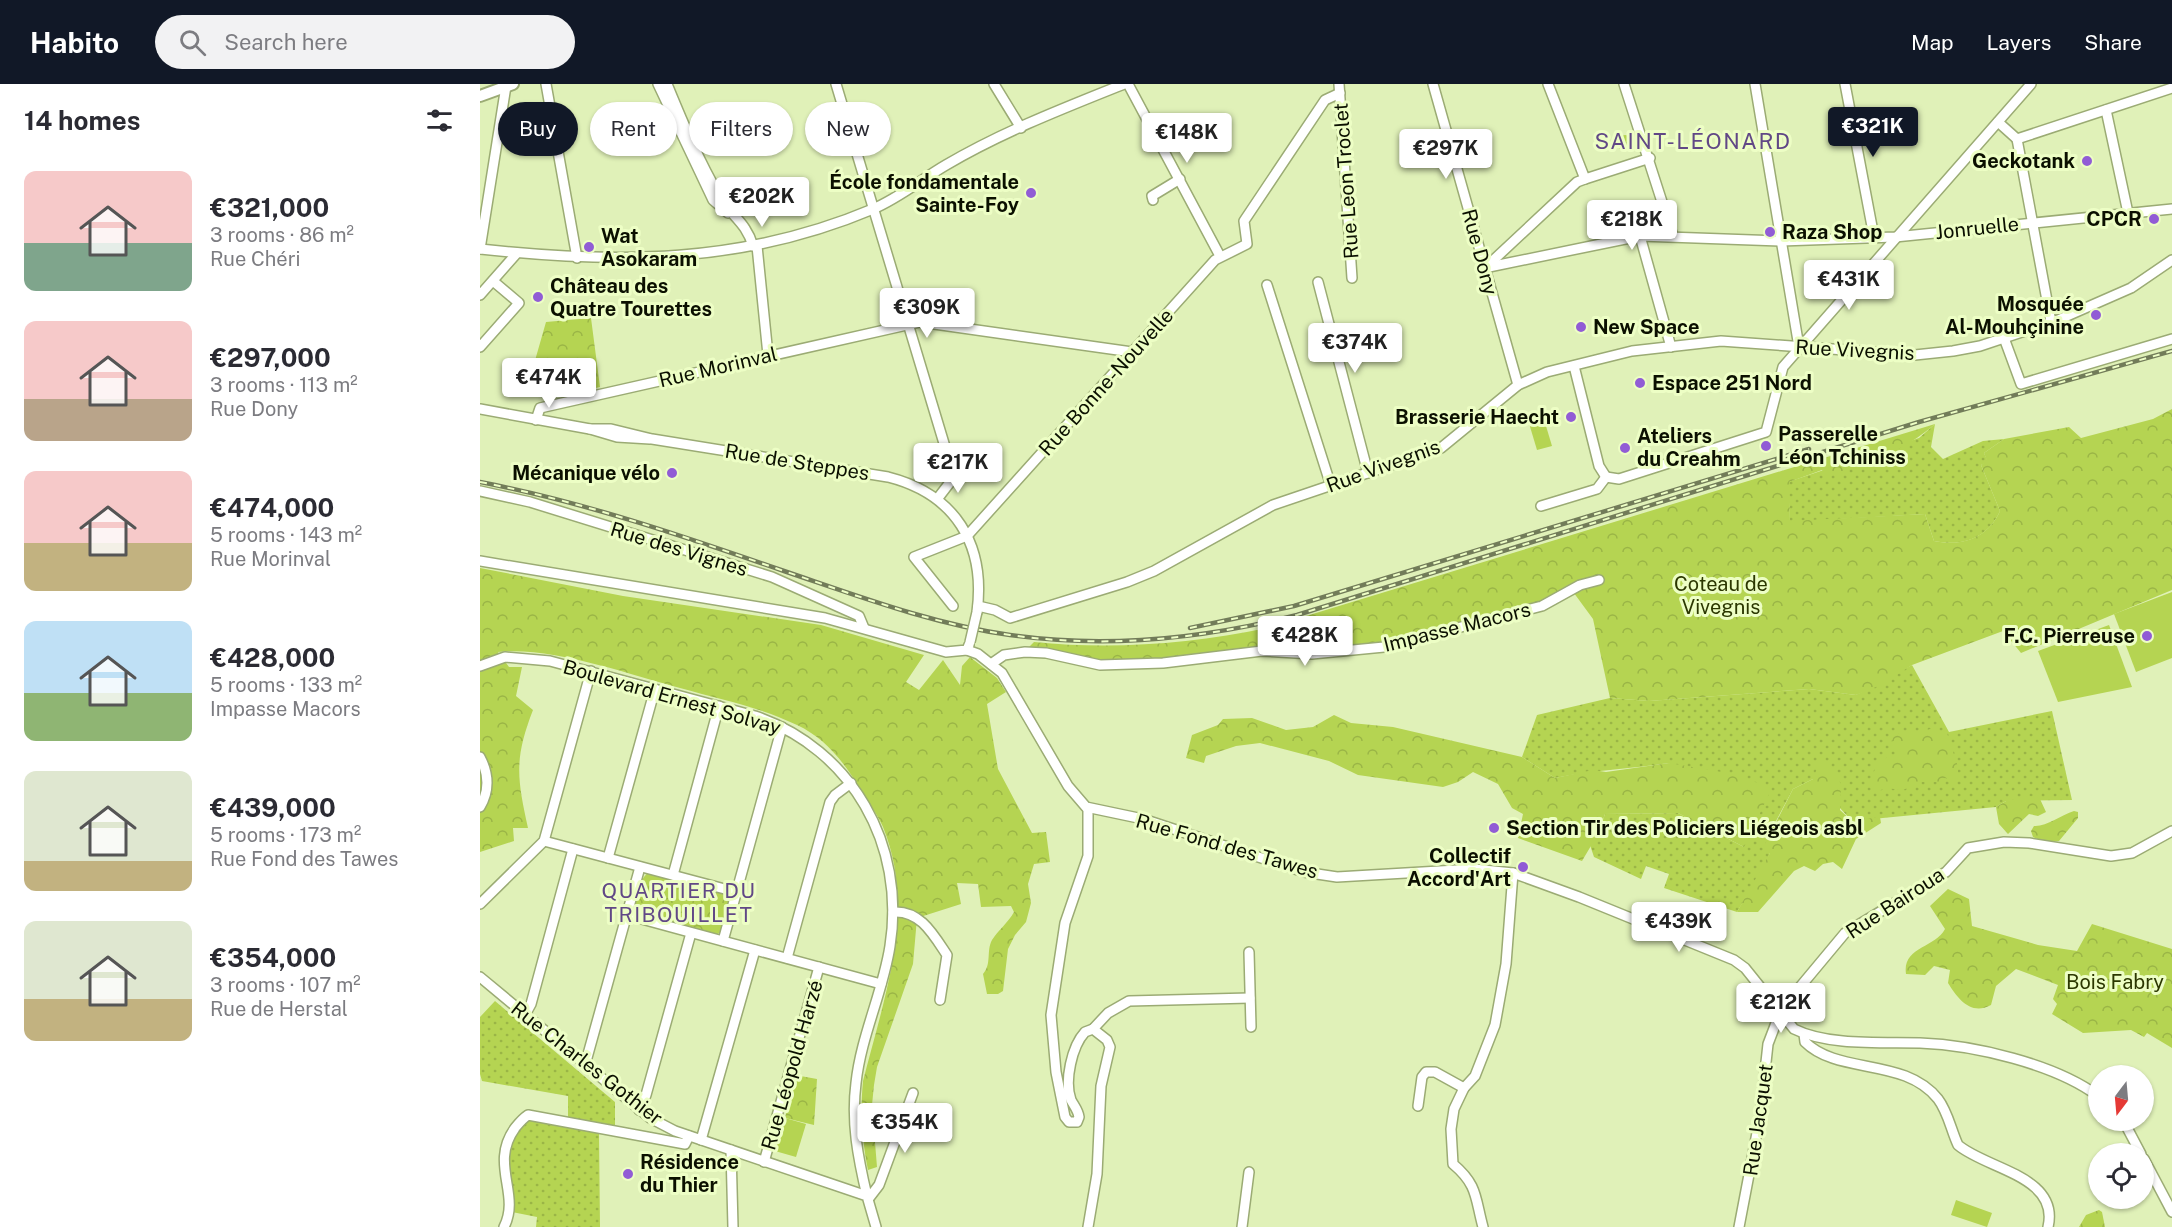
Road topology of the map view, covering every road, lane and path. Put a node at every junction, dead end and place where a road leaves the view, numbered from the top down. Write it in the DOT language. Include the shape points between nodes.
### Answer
graph roads {
  1 [pos="546,84"];
  2 [pos="658,84"];
  3 [pos="667,84"];
  4 [pos="836,84"];
  5 [pos="994,84"];
  6 [pos="1126,84"];
  7 [pos="1433,84"];
  8 [pos="1548,84"];
  9 [pos="1624,84"];
  10 [pos="1755,84"];
  11 [pos="1845,84"];
  12 [pos="2031,84"];
  13 [pos="510,85"];
  14 [pos="1340,88"];
  15 [pos="2172,88"];
  16 [pos="1096,90"];
  17 [pos="480,96"];
  18 [pos="2106,110"];
  19 [pos="1998,122"];
  20 [pos="1021,128"];
  21 [pos="2017,139"];
  22 [pos="1650,158"];
  23 [pos="1180,179"];
  24 [pos="1585,179"];
  25 [pos="1152,200"];
  26 [pos="875,208"];
  27 [pos="2172,209"];
  28 [pos="2128,213"];
  29 [pos="742,222"];
  30 [pos="2032,222"];
  31 [pos="1640,236"];
  32 [pos="1673,237"];
  33 [pos="1874,237"];
  34 [pos="1895,237"];
  35 [pos="1781,242"];
  36 [pos="755,246"];
  37 [pos="480,249"];
  38 [pos="517,253"];
  39 [pos="1220,256"];
  40 [pos="577,258"];
  41 [pos="2172,260"];
  42 [pos="1484,268"];
  43 [pos="1352,278"];
  44 [pos="493,280"];
  45 [pos="1318,282"];
  46 [pos="1267,285"];
  47 [pos="480,295"];
  48 [pos="2051,322"];
  49 [pos="909,325"];
  50 [pos="2004,338"];
  51 [pos="2172,339"];
  52 [pos="480,347"];
  53 [pos="1671,347"];
  54 [pos="1800,347"];
  55 [pos="1132,352"];
  56 [pos="768,355"];
  57 [pos="1574,366"];
  58 [pos="1518,385"];
  59 [pos="480,409"];
  60 [pos="536,420"];
  61 [pos="1368,473"];
  62 [pos="1606,477"];
  63 [pos="1331,486"];
  64 [pos="480,491"];
  65 [pos="938,498"];
  66 [pos="1541,506"];
  67 [pos="967,536"];
  68 [pos="480,561"];
  69 [pos="1599,580"];
  70 [pos="953,606"];
  71 [pos="978,609"];
  72 [pos="864,628"];
  73 [pos="969,646"];
  74 [pos="991,664"];
  75 [pos="480,666"];
  76 [pos="591,671"];
  77 [pos="655,689"];
  78 [pos="719,706"];
  79 [pos="782,727"];
  80 [pos="480,757"];
  81 [pos="851,783"];
  82 [pos="480,807"];
  83 [pos="1088,808"];
  84 [pos="2172,831"];
  85 [pos="544,841"];
  86 [pos="573,849"];
  87 [pos="608,858"];
  88 [pos="640,867"];
  89 [pos="1512,873"];
  90 [pos="673,875"];
  91 [pos="736,892"];
  92 [pos="480,904"];
  93 [pos="893,912"];
  94 [pos="627,915"];
  95 [pos="691,933"];
  96 [pos="723,941"];
  97 [pos="755,950"];
  98 [pos="1249,952"];
  99 [pos="787,958"];
  100 [pos="819,967"];
  101 [pos="480,977"];
  102 [pos="881,984"];
  103 [pos="1250,998"];
  104 [pos="940,1000"];
  105 [pos="1781,1013"];
  106 [pos="525,1016"];
  107 [pos="1251,1027"];
  108 [pos="1093,1029"];
  109 [pos="1804,1034"];
  110 [pos="585,1065"];
  111 [pos="1464,1088"];
  112 [pos="2088,1090"];
  113 [pos="913,1093"];
  114 [pos="1418,1106"];
  115 [pos="639,1110"];
  116 [pos="689,1136"];
  117 [pos="701,1140"];
  118 [pos="731,1150"];
  119 [pos="764,1162"];
  120 [pos="1250,1172"];
  121 [pos="2154,1178"];
  122 [pos="868,1197"];
  123 [pos="2172,1212"];
  124 [pos="504,1227"];
  125 [pos="733,1227"];
  126 [pos="876,1227"];
  127 [pos="1088,1227"];
  128 [pos="1242,1227"];
  129 [pos="1484,1227"];
  130 [pos="1739,1227"];
  131 [pos="2048,1227"];
  1 -- 40 [label="street"];
  2 -- 29 [label="street" via="713,201"];
  3 -- 29 [label="street" via="688,137 722,200"];
  4 -- 26 [label="street"];
  5 -- 20 [label="street"];
  6 -- 16 [label="street"];
  6 -- 23 [label="street"];
  7 -- 42 [label="street, Rue Dony"];
  8 -- 24 [label="street"];
  9 -- 22 [label="street"];
  10 -- 35 [label="street"];
  11 -- 33 [label="street"];
  12 -- 19 [label="street"];
  13 -- 17 [label="main road"];
  13 -- 37 [label="street"];
  14 -- 39 [label="street" via="1325,100 1244,221 1247,244"];
  14 -- 43 [label="street, Rue Leon Troclet"];
  15 -- 18 [label="street"];
  16 -- 20 [label="street"];
  18 -- 21 [label="street"];
  18 -- 28 [label="street"];
  19 -- 21 [label="street"];
  19 -- 34 [label="street"];
  20 -- 26 [label="street" via="947,164"];
  21 -- 30 [label="street"];
  22 -- 24 [label="street"];
  22 -- 32 [label="street"];
  23 -- 25 [label="street" via="1152,196"];
  23 -- 39 [label="street"];
  24 -- 42 [label="street"];
  26 -- 36 [label="street"];
  26 -- 49 [label="street"];
  27 -- 28 [label="street, Jonruelle"];
  28 -- 30 [label="street, Jonruelle"];
  29 -- 36 [label="street"];
  30 -- 34 [label="street, Jonruelle"];
  30 -- 48 [label="street"];
  31 -- 32 [label="street, Jonruelle"];
  31 -- 42 [label="street, Jonruelle"];
  31 -- 53 [label="street"];
  32 -- 35 [label="street, Jonruelle"];
  33 -- 34 [label="street, Jonruelle"];
  33 -- 35 [label="street, Jonruelle"];
  34 -- 54 [label="street"];
  35 -- 54 [label="street"];
  36 -- 40 [label="street" via="666,258"];
  36 -- 56 [label="street"];
  37 -- 38 [label="street"];
  38 -- 40 [label="street"];
  38 -- 44 [label="street"];
  39 -- 55 [label="street, Rue Bonne-Nouvelle"];
  41 -- 48 [label="street, Rue Vivegnis" via="2131,288"];
  42 -- 58 [label="street, Rue Dony"];
  44 -- 47 [label="street"];
  44 -- 52 [label="street" via="519,303"];
  45 -- 61 [label="street"];
  46 -- 63 [label="street"];
  48 -- 50 [label="street, Rue Vivegnis"];
  49 -- 55 [label="street, Rue Morinval" via="920,322"];
  49 -- 56 [label="street, Rue Morinval"];
  49 -- 65 [label="street" via="952,470 951,481"];
  50 -- 51 [label="street" via="2021,384"];
  50 -- 54 [label="street, Rue Vivegnis" via="1953,351 1915,355"];
  53 -- 54 [label="street, Rue Vivegnis" via="1721,341"];
  53 -- 57 [label="street, Rue Vivegnis" via="1632,351"];
  54 -- 62 [label="street" via="1783,367 1766,432 1619,479"];
  55 -- 67 [label="street, Rue Bonne-Nouvelle"];
  56 -- 60 [label="street, Rue Morinval" via="540,408"];
  57 -- 58 [label="street, Rue Vivegnis" via="1546,372"];
  57 -- 62 [label="street" via="1599,466"];
  58 -- 61 [label="street, Rue Vivegnis" via="1441,447"];
  59 -- 60 [label="street, Rue de Steppes"];
  60 -- 65 [label="street, Rue de Steppes" via="640,441 652,439 888,477 920,487"];
  61 -- 63 [label="street, Rue Vivegnis"];
  62 -- 66 [label="street" via="1597,489"];
  63 -- 71 [label="street, Rue Vivegnis" via="1259,511 1154,571 1113,588 1010,618 995,610"];
  64 -- 72 [label="street, Rue des Vignes" via="530,502 780,579 859,616"];
  65 -- 67 [label="street"];
  67 -- 70 [label="street" via="914,557"];
  67 -- 71 [label="street" via="979,573"];
  68 -- 72 [label="street" via="825,618"];
  69 -- 74 [label="street, Impasse Macors" via="1580,585 1542,606 1384,647 1312,654 1262,651 1163,663 1100,665 1025,652 1004,654"];
  71 -- 73 [label="street, bridge"];
  72 -- 73 [label="street" via="946,652"];
  73 -- 74 [label="street"];
  74 -- 83 [label="street" via="1011,686 1068,786"];
  75 -- 76 [label="street, Boulevard Ernest Solvay" via="495,659 525,657"];
  76 -- 77 [label="street, Boulevard Ernest Solvay"];
  76 -- 85 [label="street"];
  77 -- 78 [label="street, Boulevard Ernest Solvay"];
  77 -- 87 [label="street"];
  78 -- 79 [label="street, Boulevard Ernest Solvay"];
  78 -- 90 [label="street"];
  79 -- 81 [label="street, Boulevard Ernest Solvay" via="816,748"];
  79 -- 91 [label="street"];
  80 -- 82 [label="street" via="487,787"];
  81 -- 93 [label="street, Boulevard Ernest Solvay" via="882,838 892,880"];
  81 -- 99 [label="street" via="830,802"];
  83 -- 89 [label="street, Rue Fond des Tawes" via="1156,822 1305,872 1337,877 1474,869"];
  83 -- 108 [label="street" via="1088,855 1065,922 1051,1016 1057,1082 1069,1122 1077,1122 1078,1117 1069,1084 1076,1045 1085,1032"];
  84 -- 105 [label="street, Rue Bairoua" via="2132,854 2111,856 2032,843 2004,842 1968,848 1946,872 1845,933"];
  85 -- 86 [label="street"];
  85 -- 92 [label="street"];
  86 -- 87 [label="street"];
  86 -- 106 [label="street"];
  87 -- 88 [label="street"];
  88 -- 90 [label="street"];
  88 -- 94 [label="street"];
  89 -- 105 [label="street, Rue Fond des Tawes" via="1734,960"];
  89 -- 111 [label="street" via="1506,964 1495,1025 1475,1076"];
  90 -- 91 [label="street"];
  91 -- 96 [label="street"];
  93 -- 102 [label="street, Boulevard Ernest Solvay"];
  93 -- 104 [label="street" via="910,912 930,930 947,955"];
  94 -- 95 [label="street"];
  94 -- 110 [label="street"];
  95 -- 96 [label="street"];
  95 -- 115 [label="street"];
  96 -- 97 [label="street"];
  97 -- 99 [label="street"];
  97 -- 117 [label="street"];
  98 -- 103 [label="street"];
  99 -- 100 [label="street"];
  100 -- 102 [label="street"];
  100 -- 119 [label="street, Rue Léopold Harzé"];
  101 -- 106 [label="street, Rue Charles Gothier"];
  102 -- 122 [label="street, Boulevard Ernest Solvay" via="859,1065 854,1113"];
  103 -- 107 [label="street"];
  103 -- 108 [label="street" via="1129,1001 1108,1013"];
  105 -- 109 [label="street, Rue Fond des Tawes" via="1794,1029"];
  105 -- 130 [label="street, Rue Jacquet" via="1768,1044 1760,1117"];
  106 -- 110 [label="street, Rue Charles Gothier"];
  108 -- 127 [label="street" via="1110,1047 1101,1086 1097,1173"];
  109 -- 112 [label="street" via="1923,1043 1984,1053 2063,1076"];
  109 -- 131 [label="street, Rue Fond des Tawes" via="1804,1042 1817,1052 1894,1072 1930,1090 1943,1107 1958,1145 2015,1173 2034,1188 2049,1212"];
  110 -- 115 [label="street, Rue Charles Gothier"];
  111 -- 114 [label="street" via="1435,1072 1426,1072"];
  111 -- 129 [label="street" via="1451,1129 1454,1164 1468,1176"];
  113 -- 122 [label="street" via="879,1185"];
  115 -- 116 [label="street, Rue Charles Gothier"];
  116 -- 117 [label="street, Rue Charles Gothier"];
  116 -- 124 [label="street" via="685,1144 528,1115 505,1144 509,1217"];
  117 -- 118 [label="street, Rue Charles Gothier"];
  118 -- 119 [label="street, Rue Charles Gothier"];
  118 -- 125 [label="street"];
  119 -- 122 [label="street, Rue Charles Gothier"];
  120 -- 128 [label="street"];
  121 -- 123 [label="street"];
  122 -- 126 [label="street, Boulevard Ernest Solvay"];
}
